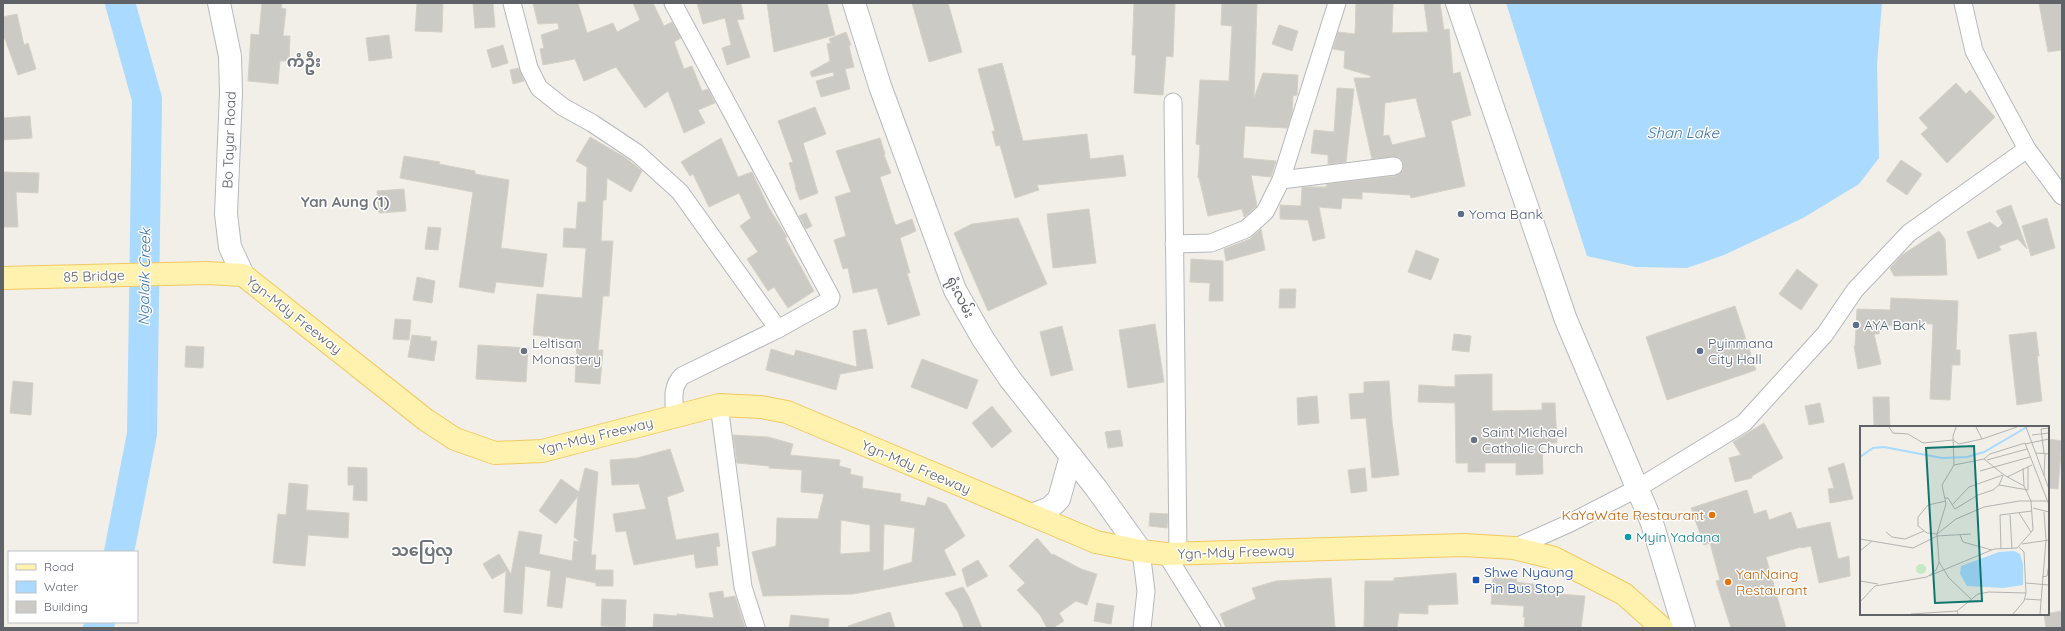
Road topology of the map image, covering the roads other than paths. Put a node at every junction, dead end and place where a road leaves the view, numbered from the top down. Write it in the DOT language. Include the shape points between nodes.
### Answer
graph roads {
  1 [pos="219,3"];
  2 [pos="512,3"];
  3 [pos="673,3"];
  4 [pos="854,3"];
  5 [pos="1337,3"];
  6 [pos="1456,3"];
  7 [pos="1963,3"];
  8 [pos="1173,102"];
  9 [pos="2027,150"];
  10 [pos="1394,166"];
  11 [pos="1281,180"];
  12 [pos="2062,196"];
  13 [pos="1174,244"];
  14 [pos="207,273"];
  15 [pos="243,275"];
  16 [pos="3,278"];
  17 [pos="778,329"];
  18 [pos="719,405"];
  19 [pos="675,416"];
  20 [pos="1071,456"];
  21 [pos="1638,488"];
  22 [pos="1032,516"];
  23 [pos="1514,548"];
  24 [pos="1141,551"];
  25 [pos="1172,554"];
  26 [pos="756,628"];
  27 [pos="1142,628"];
  28 [pos="1212,628"];
  29 [pos="1662,628"];
  30 [pos="1684,628"];
  1 -- 15 [label="main road, Bo Tayar Road" via="230,56 231,86 226,214 230,247"];
  2 -- 17 [label="street" via="529,68 539,88 637,153 680,192"];
  3 -- 17 [label="street" via="831,296 830,300"];
  4 -- 20 [label="main road, ရုံးလမ်း" via="880,86 955,290 1010,379"];
  5 -- 11 [label="street"];
  6 -- 21 [label="main road" via="1566,320"];
  7 -- 9 [label="street" via="1974,51"];
  8 -- 13 [label="street"];
  9 -- 12 [label="street"];
  9 -- 21 [label="street" via="1909,233 1855,290 1825,334 1744,423"];
  10 -- 11 [label="street"];
  11 -- 13 [label="street" via="1265,212 1246,230 1211,243"];
  13 -- 25 [label="street"];
  14 -- 15 [label="main road, Ygn-Mdy Freeway"];
  14 -- 16 [label="main road, 85 Bridge"];
  15 -- 19 [label="main road, Ygn-Mdy Freeway" via="426,420 455,439 495,453 542,451"];
  17 -- 19 [label="street" via="682,376 676,382 674,390"];
  18 -- 19 [label="main road, Ygn-Mdy Freeway"];
  18 -- 22 [label="main road, Ygn-Mdy Freeway" via="762,407 787,412"];
  18 -- 26 [label="street" via="743,587"];
  20 -- 22 [label="main road" via="1059,499 1050,508"];
  20 -- 24 [label="main road, ရုံးလမ်း"];
  21 -- 23 [label="street"];
  21 -- 30 [label="main road" via="1652,524"];
  22 -- 24 [label="main road, Ygn-Mdy Freeway" via="1096,542"];
  23 -- 25 [label="main road, Ygn-Mdy Freeway" via="1456,545"];
  23 -- 29 [label="main road, Ygn-Mdy Freeway" via="1554,558 1624,594"];
  24 -- 25 [label="main road, Ygn-Mdy Freeway"];
  24 -- 27 [label="street" via="1146,591"];
  25 -- 28 [label="street"];
}
